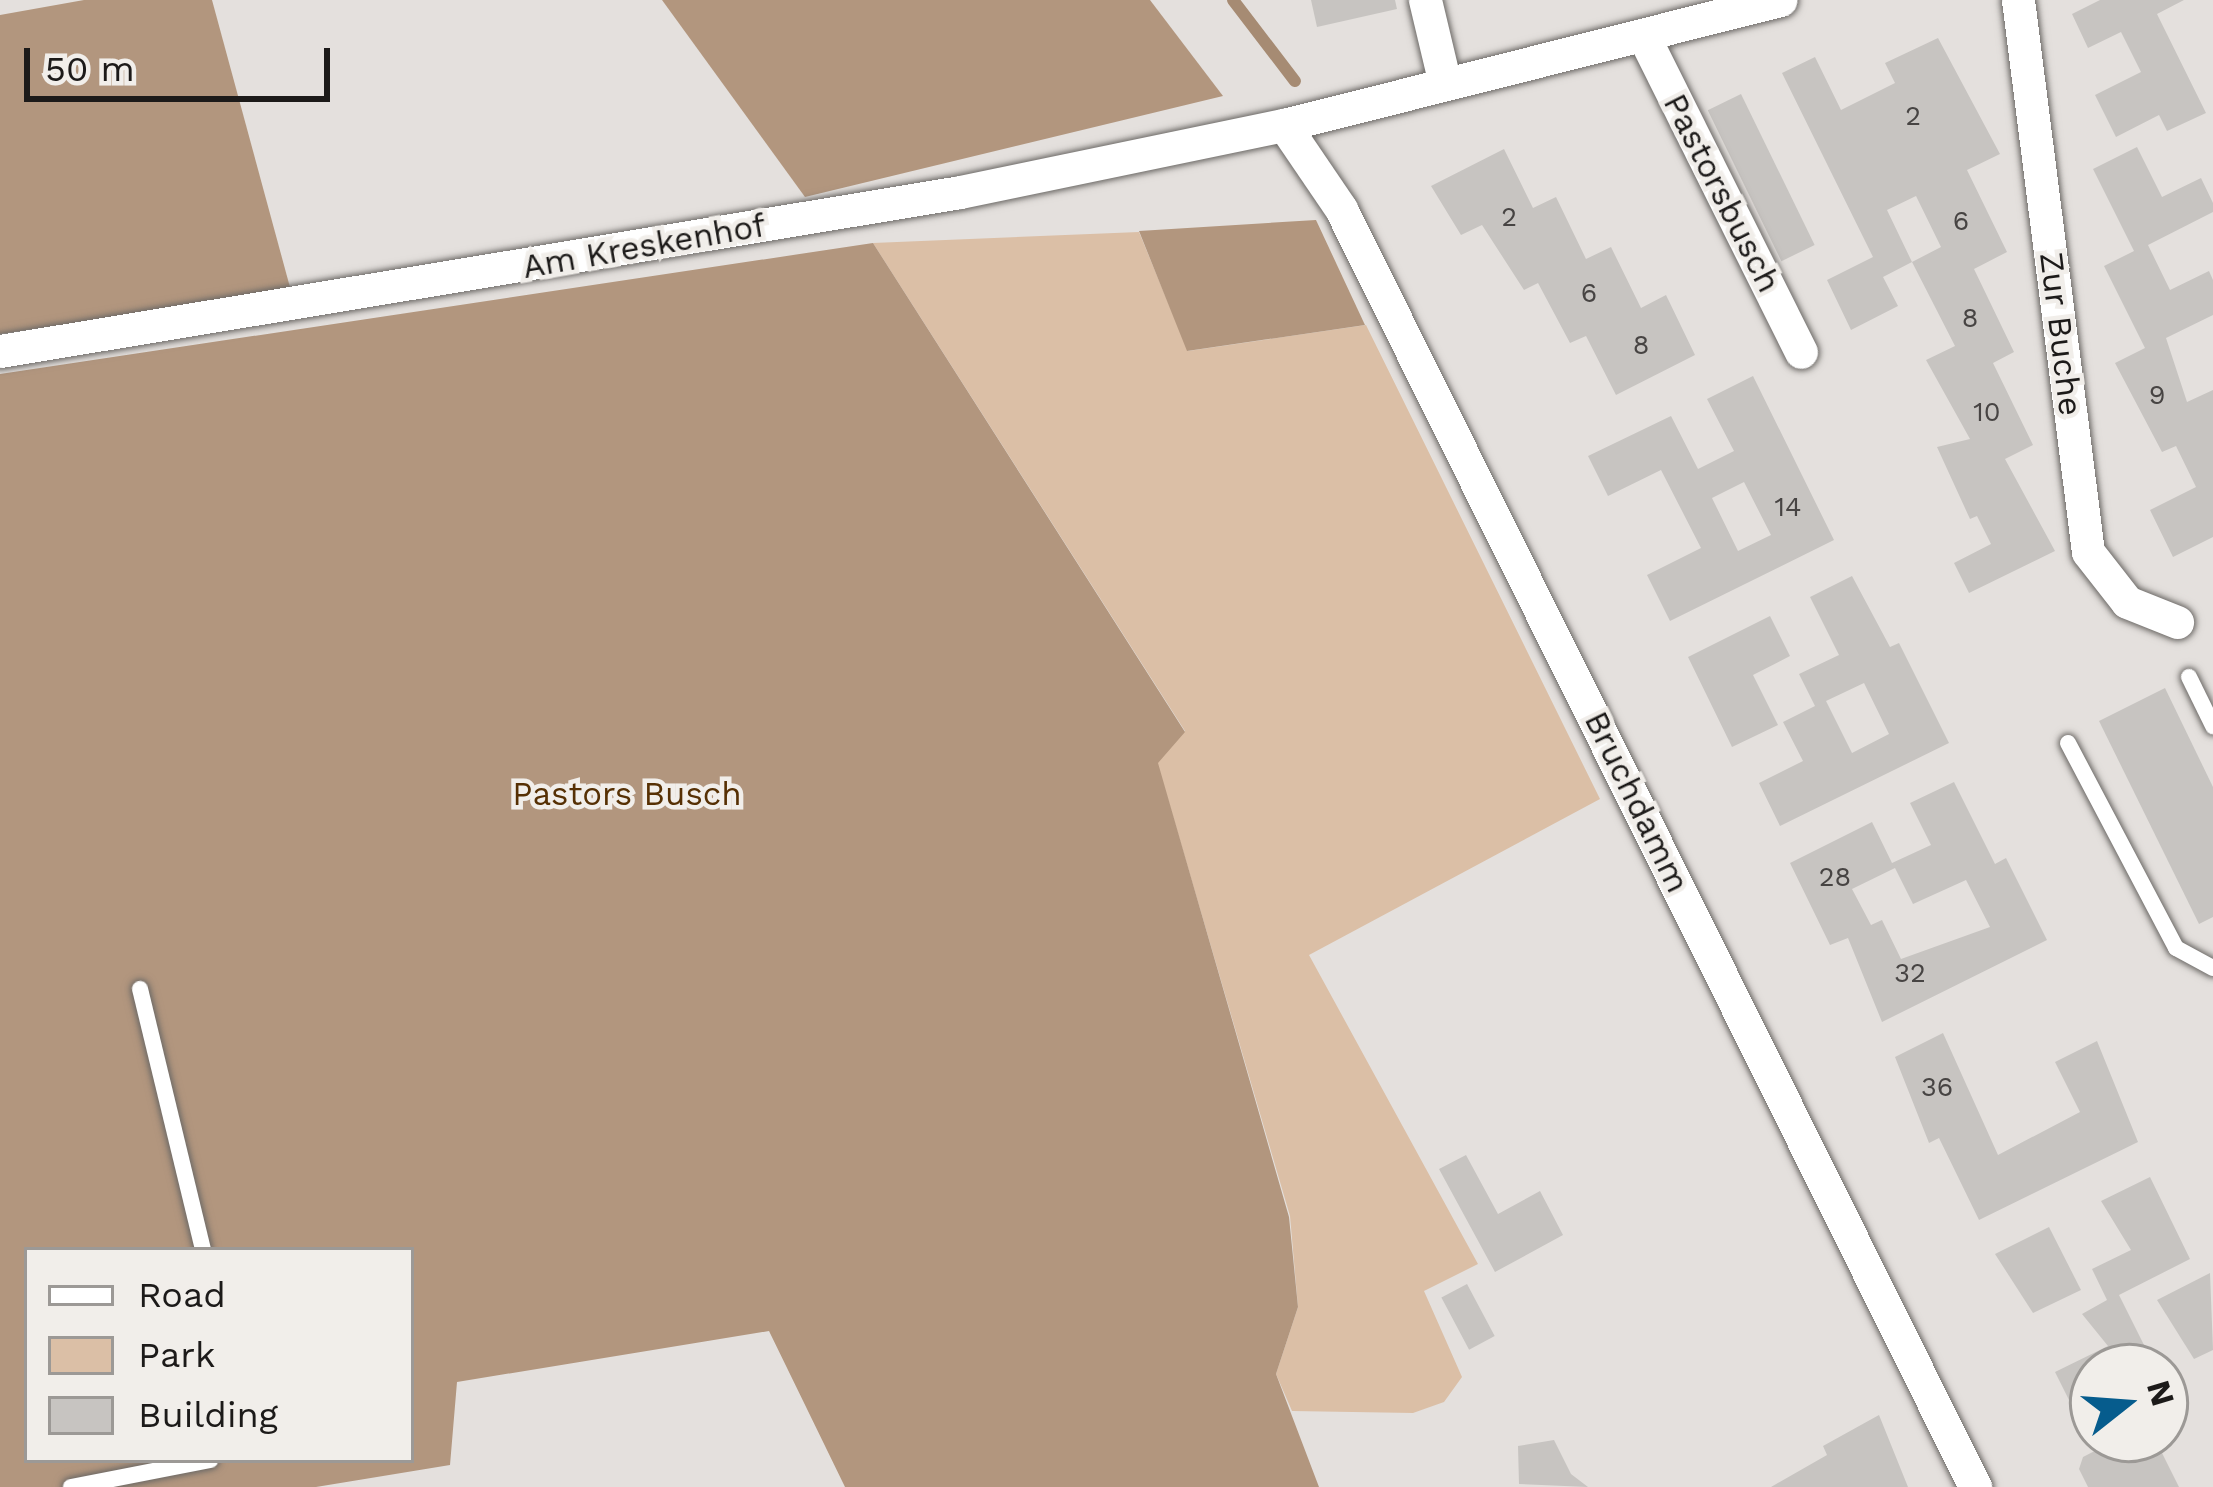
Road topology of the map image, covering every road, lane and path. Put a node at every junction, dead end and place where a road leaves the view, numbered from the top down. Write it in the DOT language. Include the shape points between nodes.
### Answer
graph roads {
  1 [pos="1425,0"];
  2 [pos="1780,0"];
  3 [pos="2018,0"];
  4 [pos="1695,11"];
  5 [pos="1643,35"];
  6 [pos="1444,84"];
  7 [pos="1284,125"];
  8 [pos="0,351"];
  9 [pos="1801,352"];
  10 [pos="2177,622"];
  11 [pos="2189,677"];
  12 [pos="2213,726"];
  13 [pos="2068,742"];
  14 [pos="2213,968"];
  15 [pos="140,989"];
  16 [pos="202,1247"];
  17 [pos="195,1463"];
  18 [pos="71,1487"];
  19 [pos="1975,1487"];
  1 -- 6 [label="street"];
  2 -- 4 [label="street, Am Kreskenhof"];
  3 -- 10 [label="street, Zur Buche" via="2088,551 2127,602"];
  4 -- 5 [label="street, Am Kreskenhof"];
  5 -- 6 [label="street, Am Kreskenhof"];
  5 -- 9 [label="street, Pastorsbusch"];
  6 -- 7 [label="street, Am Kreskenhof"];
  7 -- 8 [label="street, Am Kreskenhof" via="959,192"];
  7 -- 19 [label="street, Bruchdamm" via="1341,208"];
  11 -- 12 [label="lane"];
  13 -- 14 [label="lane" via="2176,948"];
  15 -- 16 [label="lane"];
  17 -- 18 [label="lane"];
}
